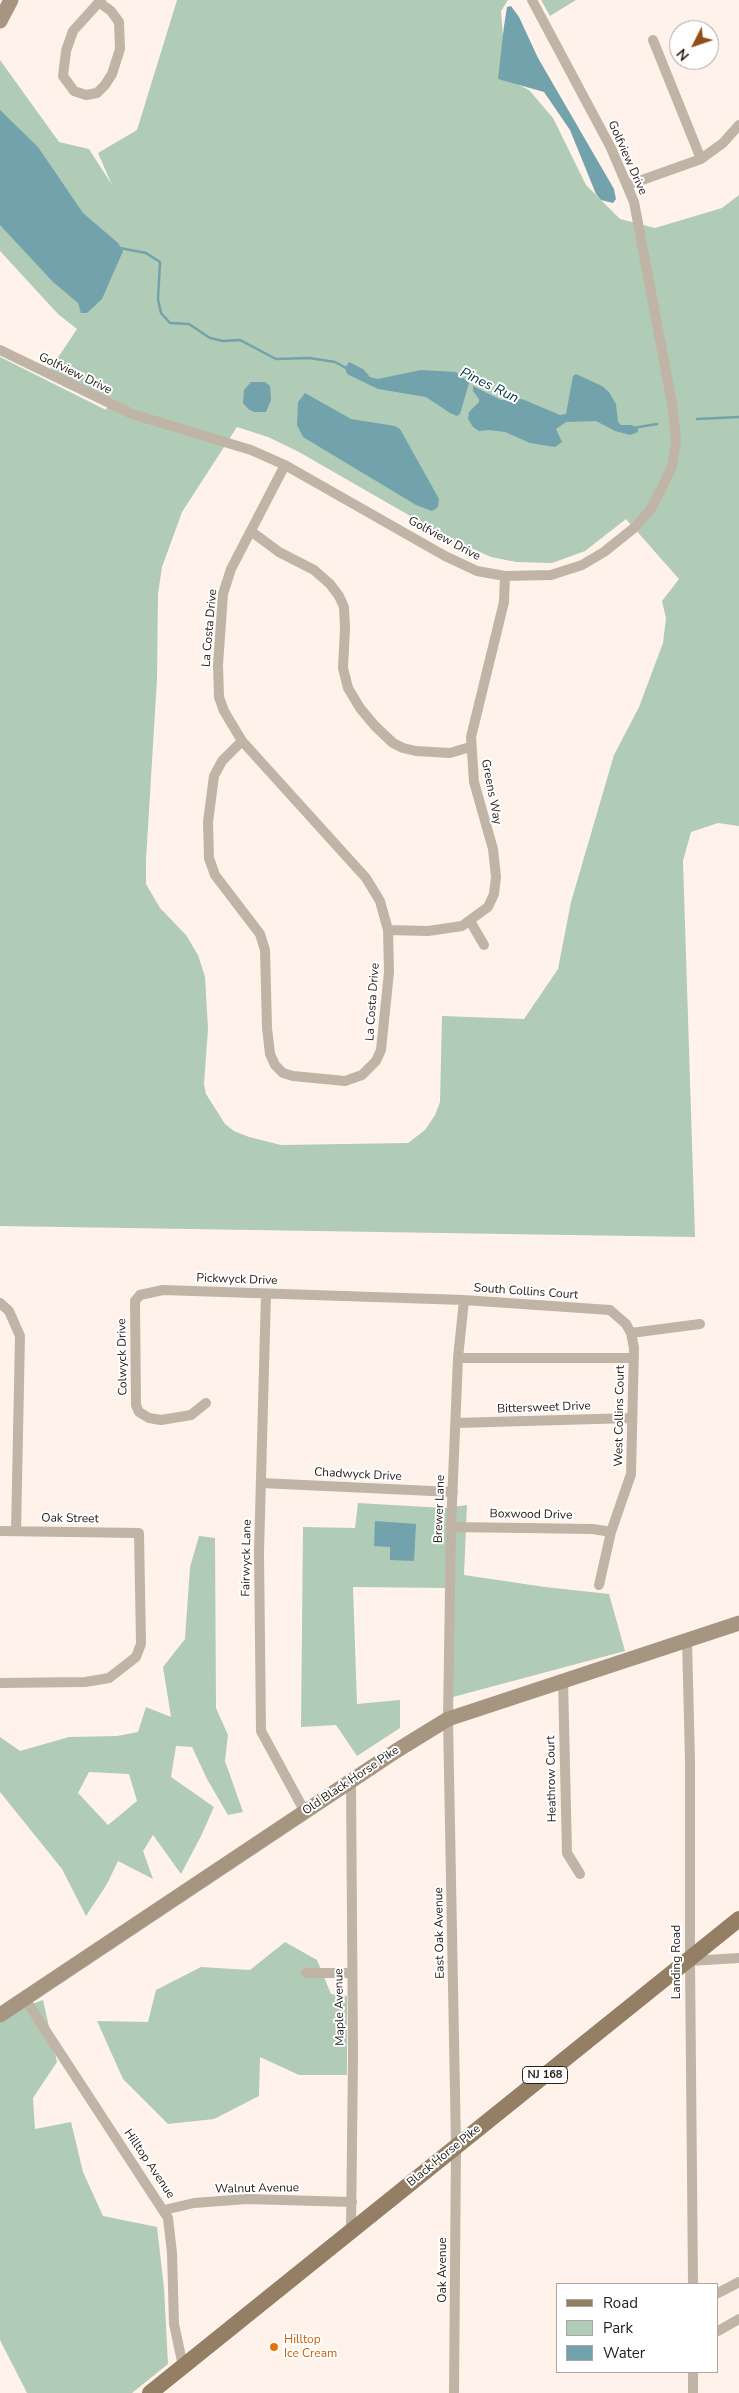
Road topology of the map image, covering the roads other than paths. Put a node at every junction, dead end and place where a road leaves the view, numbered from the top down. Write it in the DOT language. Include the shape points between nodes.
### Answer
graph roads {
  1 [pos="11,0"];
  2 [pos="532,0"];
  3 [pos="100,1"];
  4 [pos="0,22"];
  5 [pos="653,40"];
  6 [pos="739,125"];
  7 [pos="701,159"];
  8 [pos="628,185"];
  9 [pos="0,350"];
  10 [pos="285,465"];
  11 [pos="252,532"];
  12 [pos="505,576"];
  13 [pos="242,741"];
  14 [pos="470,747"];
  15 [pos="470,921"];
  16 [pos="388,930"];
  17 [pos="484,945"];
  18 [pos="266,1294"];
  19 [pos="339,1296"];
  20 [pos="137,1299"];
  21 [pos="464,1300"];
  22 [pos="0,1303"];
  23 [pos="700,1324"];
  24 [pos="631,1333"];
  25 [pos="458,1358"];
  26 [pos="634,1358"];
  27 [pos="206,1403"];
  28 [pos="632,1418"];
  29 [pos="456,1423"];
  30 [pos="261,1483"];
  31 [pos="453,1492"];
  32 [pos="451,1527"];
  33 [pos="0,1531"];
  34 [pos="16,1531"];
  35 [pos="611,1532"];
  36 [pos="599,1585"];
  37 [pos="739,1622"];
  38 [pos="687,1640"];
  39 [pos="563,1680"];
  40 [pos="0,1683"];
  41 [pos="448,1719"];
  42 [pos="351,1782"];
  43 [pos="305,1812"];
  44 [pos="580,1874"];
  45 [pos="739,1919"];
  46 [pos="739,1958"];
  47 [pos="690,1961"];
  48 [pos="306,1973"];
  49 [pos="352,1973"];
  50 [pos="24,1999"];
  51 [pos="0,2015"];
  52 [pos="456,2146"];
  53 [pos="352,2202"];
  54 [pos="164,2210"];
  55 [pos="351,2231"];
  56 [pos="739,2282"];
  57 [pos="693,2283"];
  58 [pos="719,2292"];
  59 [pos="739,2319"];
  60 [pos="719,2329"];
  61 [pos="183,2366"];
  62 [pos="693,2373"];
  63 [pos="150,2393"];
  64 [pos="454,2393"];
  65 [pos="693,2393"];
  1 -- 4 [label="street"];
  2 -- 8 [label="street, Golfview Drive"];
  3 -- 3 [label="street" via="73,31 66,51 63,76 74,91 86,95 96,93 105,85 120,49 119,22"];
  5 -- 7 [label="street"];
  6 -- 7 [label="street" via="723,143"];
  7 -- 8 [label="street"];
  8 -- 12 [label="street, Golfview Drive" via="646,261 673,409 676,442 672,466 650,510 634,528 604,552 582,565 551,575"];
  9 -- 10 [label="street, Golfview Drive" via="132,414 251,450"];
  10 -- 11 [label="street, La Costa Drive"];
  10 -- 12 [label="street, Golfview Drive" via="445,556 477,571"];
  11 -- 13 [label="street, La Costa Drive" via="231,569 223,594 218,665 224,711"];
  11 -- 14 [label="street" via="279,552 314,570 339,596 344,607 343,668 348,688 375,726 403,748 450,754"];
  12 -- 14 [label="street, Greens Way" via="504,602"];
  13 -- 16 [label="street, La Costa Drive" via="366,878 380,900"];
  13 -- 16 [label="street, La Costa Drive" via="222,761 214,776 208,822 209,858 215,875 260,934 265,950 270,1054 283,1073 317,1080 345,1081 362,1075 376,1061 382,1050 389,972"];
  14 -- 15 [label="street, Greens Way" via="474,782 496,877 488,907"];
  15 -- 16 [label="street, Greens Way" via="462,926 428,931"];
  15 -- 17 [label="street"];
  18 -- 19 [label="street, Pickwyck Drive"];
  18 -- 20 [label="street, Pickwyck Drive" via="163,1290 148,1292"];
  18 -- 30 [label="street, Fairwyck Lane"];
  19 -- 21 [label="street, South Collins Court"];
  20 -- 27 [label="street, Colwyck Drive" via="136,1405 142,1415 161,1420 191,1414"];
  21 -- 24 [label="street, South Collins Court" via="610,1310 620,1317"];
  21 -- 25 [label="street, Brewer Lane"];
  22 -- 34 [label="street" via="9,1311 20,1336"];
  23 -- 24 [label="street"];
  24 -- 26 [label="street, West Collins Court"];
  25 -- 26 [label="street"];
  25 -- 29 [label="street, Brewer Lane"];
  26 -- 28 [label="street, West Collins Court"];
  28 -- 29 [label="street, Bittersweet Drive"];
  28 -- 35 [label="street, West Collins Court" via="631,1474"];
  29 -- 31 [label="street, Brewer Lane"];
  30 -- 31 [label="street, Chadwyck Drive"];
  30 -- 43 [label="street, Fairwyck Lane" via="261,1731"];
  31 -- 32 [label="street, Brewer Lane"];
  32 -- 35 [label="street, Boxwood Drive"];
  32 -- 41 [label="street, Brewer Lane"];
  33 -- 34 [label="street, Oak Street"];
  34 -- 40 [label="street, Oak Street" via="140,1533 141,1644 136,1657 109,1678 85,1682"];
  35 -- 36 [label="street, West Collins Court"];
  37 -- 38 [label="street, Old Black Horse Pike"];
  38 -- 39 [label="street, Old Black Horse Pike"];
  38 -- 47 [label="street, Landing Road"];
  39 -- 41 [label="street, Old Black Horse Pike"];
  39 -- 44 [label="street, Heathrow Court" via="567,1853"];
  41 -- 42 [label="street, Old Black Horse Pike"];
  41 -- 52 [label="street, East Oak Avenue"];
  42 -- 43 [label="street, Old Black Horse Pike"];
  42 -- 49 [label="street, Maple Avenue"];
  43 -- 50 [label="street, Old Black Horse Pike"];
  45 -- 47 [label="main road, Black Horse Pike / NJ 168"];
  46 -- 47 [label="street"];
  47 -- 52 [label="main road, Black Horse Pike / NJ 168"];
  47 -- 57 [label="street, Landing Road"];
  48 -- 49 [label="street"];
  49 -- 53 [label="street, Maple Avenue"];
  50 -- 51 [label="street, Old Black Horse Pike"];
  50 -- 54 [label="street, Hilltop Avenue"];
  52 -- 55 [label="main road, Black Horse Pike / NJ 168"];
  52 -- 64 [label="street, Oak Avenue"];
  53 -- 54 [label="street, Walnut Avenue" via="247,2199"];
  53 -- 55 [label="street, Maple Avenue"];
  54 -- 61 [label="street, Hilltop Avenue" via="172,2253 174,2324"];
  55 -- 61 [label="main road, Black Horse Pike / NJ 168"];
  56 -- 58 [label="street"];
  59 -- 60 [label="street"];
  61 -- 63 [label="main road, Black Horse Pike / NJ 168"];
  62 -- 65 [label="street"];
}
